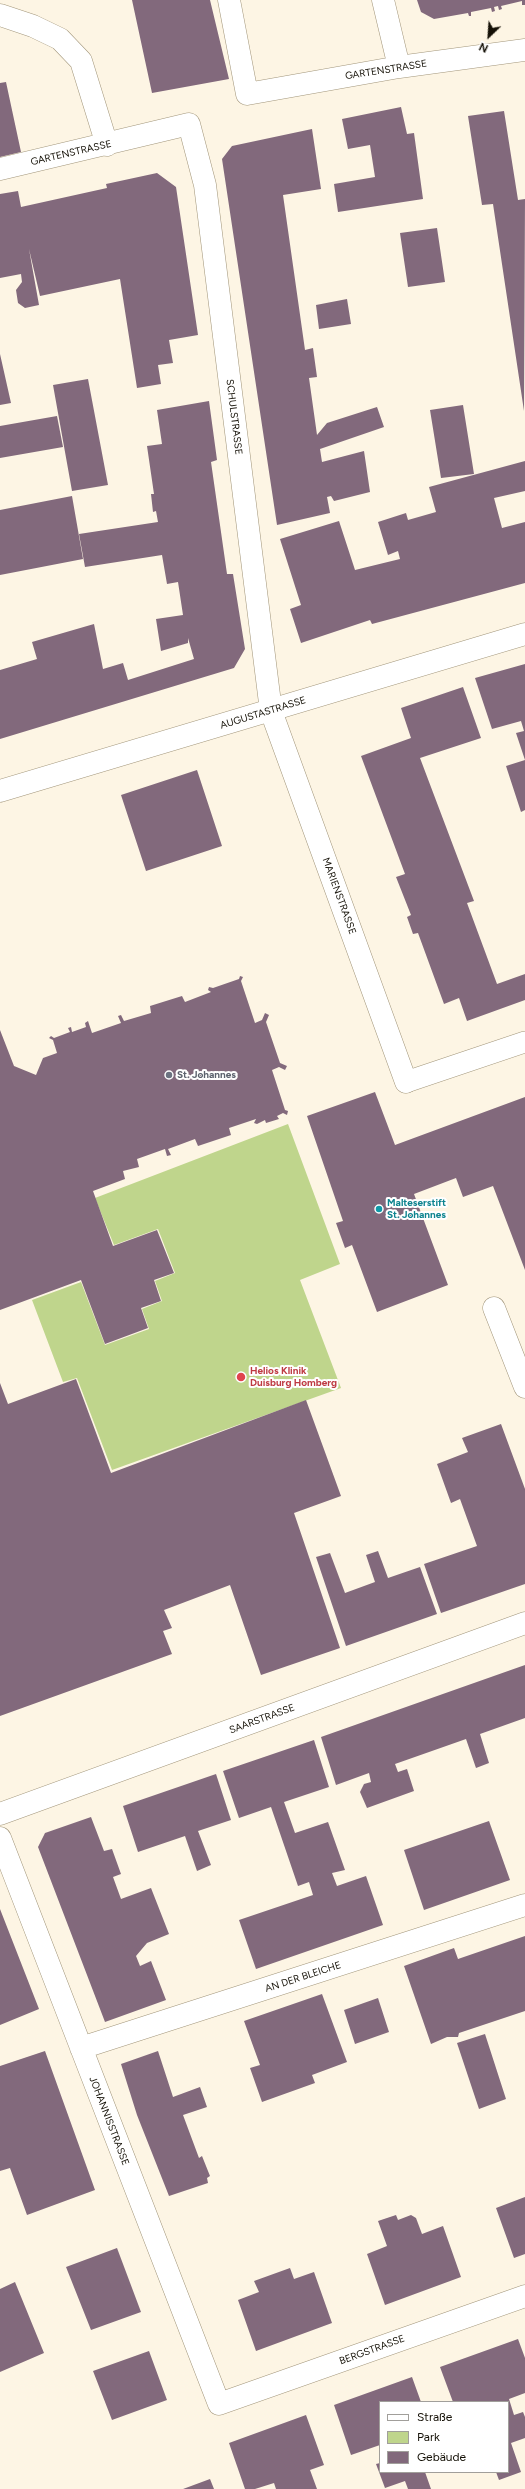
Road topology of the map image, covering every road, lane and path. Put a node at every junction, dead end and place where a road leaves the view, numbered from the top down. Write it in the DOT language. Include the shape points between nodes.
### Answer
graph roads {
  1 [pos="229,0"];
  2 [pos="383,0"];
  3 [pos="0,15"];
  4 [pos="525,50"];
  5 [pos="399,67"];
  6 [pos="189,124"];
  7 [pos="107,144"];
  8 [pos="0,169"];
  9 [pos="525,634"];
  10 [pos="271,711"];
  11 [pos="0,791"];
  12 [pos="525,1042"];
  13 [pos="406,1082"];
  14 [pos="494,1308"];
  15 [pos="525,1386"];
  16 [pos="525,1623"];
  17 [pos="0,1814"];
  18 [pos="0,1838"];
  19 [pos="525,1905"];
  20 [pos="81,2048"];
  21 [pos="525,2296"];
  22 [pos="219,2404"];
  1 -- 5 [label="street, GARTENSTRASSE" via="247,94"];
  2 -- 5 [label="street"];
  3 -- 7 [label="street" via="33,26 60,40 82,61"];
  4 -- 5 [label="street, GARTENSTRASSE"];
  6 -- 7 [label="street, GARTENSTRASSE"];
  6 -- 10 [label="street, SCHULSTRASSE" via="205,185"];
  7 -- 8 [label="street, GARTENSTRASSE"];
  9 -- 10 [label="street, AUGUSTASTRASSE"];
  10 -- 11 [label="street, AUGUSTASTRASSE"];
  10 -- 13 [label="street, MARIENSTRASSE"];
  12 -- 13 [label="lane"];
  14 -- 15 [label="street"];
  16 -- 17 [label="street, SAARSTRASSE"];
  18 -- 20 [label="street, JOHANNISSTRASSE"];
  19 -- 20 [label="street, AN DER BLEICHE"];
  20 -- 22 [label="street, JOHANNISSTRASSE"];
  21 -- 22 [label="street, BERGSTRASSE"];
}
